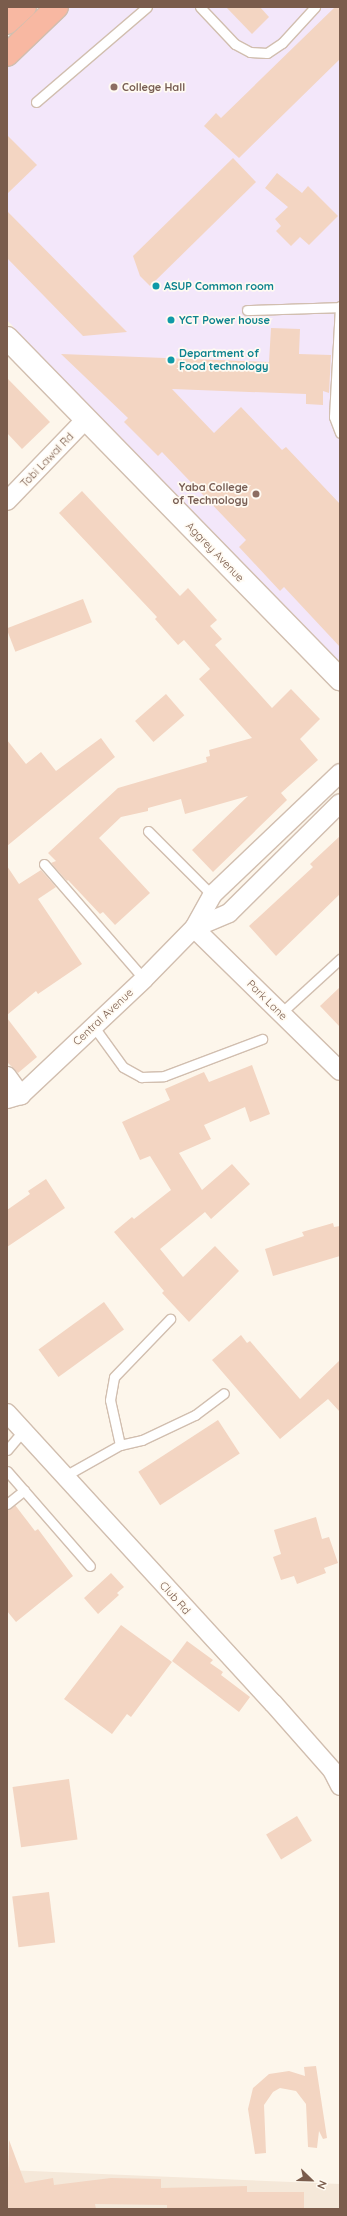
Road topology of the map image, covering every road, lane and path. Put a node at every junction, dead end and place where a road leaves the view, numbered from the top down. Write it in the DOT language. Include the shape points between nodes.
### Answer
graph roads {
  1 [pos="25,7"];
  2 [pos="57,7"];
  3 [pos="147,7"];
  4 [pos="200,7"];
  5 [pos="315,7"];
  6 [pos="7,23"];
  7 [pos="7,55"];
  8 [pos="36,102"];
  9 [pos="340,307"];
  10 [pos="247,310"];
  11 [pos="7,338"];
  12 [pos="87,418"];
  13 [pos="340,433"];
  14 [pos="7,501"];
  15 [pos="340,679"];
  16 [pos="337,783"];
  17 [pos="340,803"];
  18 [pos="148,831"];
  19 [pos="44,864"];
  20 [pos="212,895"];
  21 [pos="194,928"];
  22 [pos="340,959"];
  23 [pos="144,979"];
  24 [pos="281,1013"];
  25 [pos="94,1027"];
  26 [pos="262,1039"];
  27 [pos="340,1071"];
  28 [pos="7,1076"];
  29 [pos="14,1097"];
  30 [pos="170,1319"];
  31 [pos="224,1393"];
  32 [pos="7,1413"];
  33 [pos="22,1431"];
  34 [pos="120,1445"];
  35 [pos="7,1450"];
  36 [pos="7,1471"];
  37 [pos="63,1477"];
  38 [pos="24,1490"];
  39 [pos="7,1504"];
  40 [pos="90,1566"];
  41 [pos="336,1769"];
  42 [pos="340,1786"];
  1 -- 6 [label="highway"];
  2 -- 7 [label="highway"];
  3 -- 8 [label="lane"];
  4 -- 5 [label="lane" via="235,44 250,52 267,53 282,43"];
  9 -- 10 [label="lane"];
  9 -- 13 [label="lane" via="334,417"];
  11 -- 12 [label="street, Aggrey Avenue"];
  12 -- 14 [label="street, Tobi Lawal Rd"];
  12 -- 15 [label="street, Aggrey Avenue"];
  16 -- 20 [label="street, Central Avenue"];
  17 -- 21 [label="street, Central Avenue" via="229,912"];
  18 -- 20 [label="lane"];
  19 -- 23 [label="lane"];
  20 -- 21 [label="street, Central Avenue"];
  21 -- 23 [label="street, Central Avenue"];
  21 -- 24 [label="street, Park Lane"];
  22 -- 24 [label="lane"];
  23 -- 25 [label="street, Central Avenue"];
  24 -- 27 [label="street, Park Lane"];
  25 -- 26 [label="lane" via="123,1067 141,1076 164,1076"];
  25 -- 29 [label="street, Central Avenue"];
  28 -- 29 [label="street"];
  30 -- 34 [label="lane" via="114,1377 110,1400"];
  31 -- 34 [label="lane" via="195,1415 142,1440"];
  32 -- 33 [label="street, Club Rd"];
  33 -- 35 [label="lane"];
  33 -- 37 [label="street, Club Rd"];
  34 -- 37 [label="lane"];
  36 -- 38 [label="lane"];
  37 -- 41 [label="street, Club Rd"];
  38 -- 39 [label="lane"];
  38 -- 40 [label="lane"];
  41 -- 42 [label="street, Club Rd"];
}
